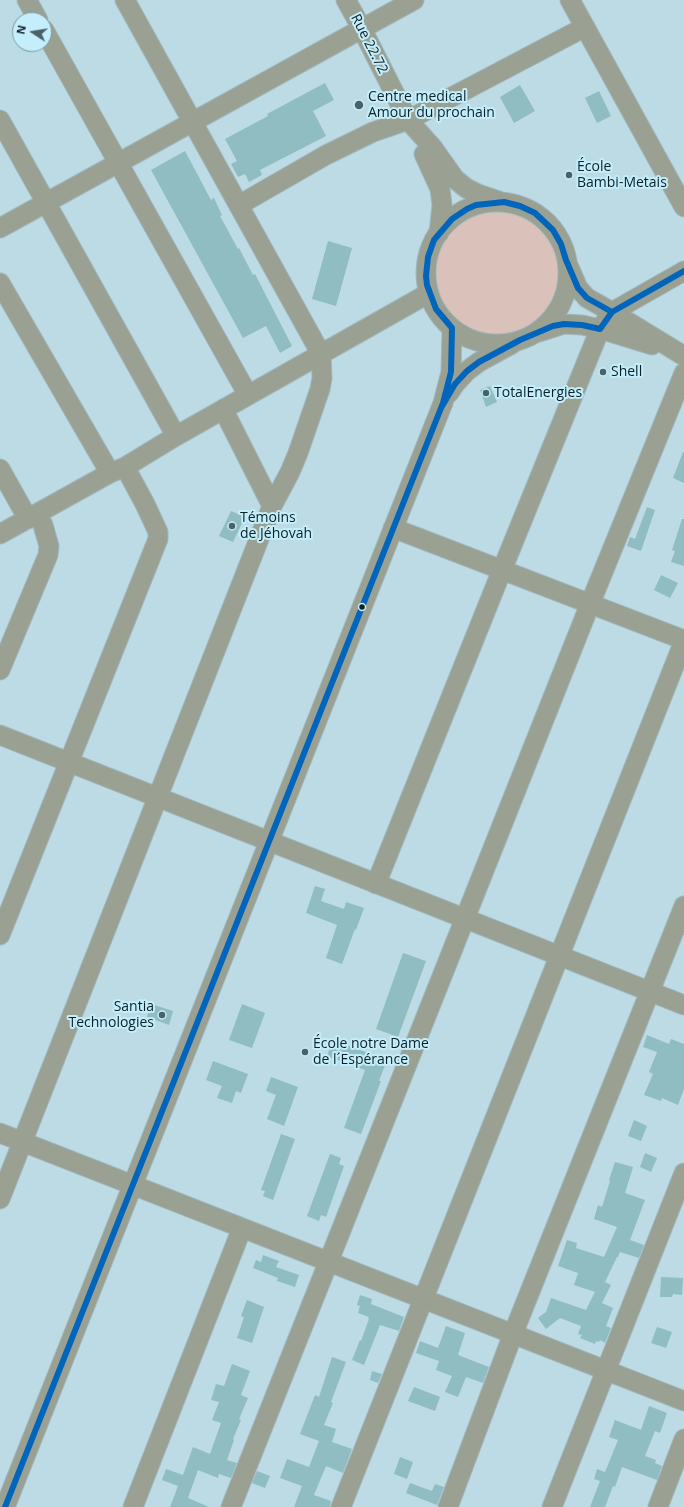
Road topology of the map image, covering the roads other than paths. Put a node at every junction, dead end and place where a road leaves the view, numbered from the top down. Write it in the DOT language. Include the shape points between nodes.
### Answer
graph roads {
  1 [pos="27,0"];
  2 [pos="125,0"];
  3 [pos="346,0"];
  4 [pos="414,0"];
  5 [pos="570,0"];
  6 [pos="34,12"];
  7 [pos="585,27"];
  8 [pos="362,29"];
  9 [pos="52,44"];
  10 [pos="0,120"];
  11 [pos="192,122"];
  12 [pos="411,125"];
  13 [pos="118,163"];
  14 [pos="46,202"];
  15 [pos="504,202"];
  16 [pos="240,205"];
  17 [pos="684,207"];
  18 [pos="0,228"];
  19 [pos="439,232"];
  20 [pos="566,260"];
  21 [pos="684,271"];
  22 [pos="0,283"];
  23 [pos="429,294"];
  24 [pos="612,312"];
  25 [pos="452,328"];
  26 [pos="600,329"];
  27 [pos="526,337"];
  28 [pos="321,354"];
  29 [pos="681,355"];
  30 [pos="684,373"];
  31 [pos="248,395"];
  32 [pos="443,403"];
  33 [pos="223,410"];
  34 [pos="176,436"];
  35 [pos="0,470"];
  36 [pos="117,470"];
  37 [pos="272,506"];
  38 [pos="32,517"];
  39 [pos="393,528"];
  40 [pos="0,534"];
  41 [pos="502,570"];
  42 [pos="590,604"];
  43 [pos="684,641"];
  44 [pos="0,670"];
  45 [pos="0,735"];
  46 [pos="69,762"];
  47 [pos="158,798"];
  48 [pos="269,842"];
  49 [pos="376,884"];
  50 [pos="684,906"];
  51 [pos="465,919"];
  52 [pos="0,935"];
  53 [pos="559,957"];
  54 [pos="650,992"];
  55 [pos="684,1005"];
  56 [pos="0,1133"];
  57 [pos="23,1142"];
  58 [pos="684,1173"];
  59 [pos="133,1185"];
  60 [pos="0,1199"];
  61 [pos="242,1228"];
  62 [pos="329,1262"];
  63 [pos="424,1299"];
  64 [pos="513,1334"];
  65 [pos="606,1371"];
  66 [pos="684,1402"];
  67 [pos="684,1439"];
  68 [pos="5,1507"];
  69 [pos="133,1507"];
  70 [pos="231,1507"];
  71 [pos="341,1507"];
  72 [pos="448,1507"];
  73 [pos="552,1507"];
  74 [pos="658,1507"];
  1 -- 6 [label="street"];
  2 -- 11 [label="street"];
  3 -- 8 [label="street, Rue 22.72"];
  4 -- 8 [label="street"];
  5 -- 7 [label="street"];
  7 -- 12 [label="street"];
  7 -- 17 [label="street"];
  8 -- 11 [label="street"];
  8 -- 12 [label="street, Rue 22.72"];
  9 -- 13 [label="street"];
  10 -- 14 [label="street"];
  11 -- 13 [label="street"];
  11 -- 16 [label="street"];
  12 -- 15 [label="street, Rue 22.72" via="455,179 478,194"];
  12 -- 16 [label="street" via="373,132 326,155"];
  12 -- 19 [label="street, Rue 22.72" via="440,189 442,205"];
  13 -- 14 [label="street"];
  13 -- 31 [label="street"];
  14 -- 18 [label="street"];
  14 -- 34 [label="street"];
  15 -- 19 [label="street" via="485,203 467,208"];
  15 -- 20 [label="street" via="528,209 548,224 558,237"];
  16 -- 28 [label="street"];
  19 -- 23 [label="street" via="428,258 426,276"];
  20 -- 24 [label="street" via="578,288 587,298"];
  20 -- 27 [label="street" via="566,282 556,311 545,324"];
  21 -- 24 [label="street"];
  22 -- 36 [label="street"];
  23 -- 25 [label="street" via="438,312"];
  23 -- 28 [label="street"];
  24 -- 26 [label="street"];
  24 -- 29 [label="street"];
  25 -- 27 [label="street" via="484,343 502,344"];
  25 -- 32 [label="street" via="451,372"];
  26 -- 27 [label="street" via="564,324"];
  26 -- 29 [label="street"];
  26 -- 41 [label="street"];
  27 -- 32 [label="street" via="467,371"];
  28 -- 31 [label="street"];
  28 -- 37 [label="street" via="320,389 290,472"];
  30 -- 42 [label="street"];
  31 -- 33 [label="street"];
  32 -- 39 [label="street"];
  33 -- 34 [label="street"];
  33 -- 37 [label="street"];
  34 -- 36 [label="street"];
  35 -- 38 [label="street"];
  36 -- 38 [label="street"];
  36 -- 46 [label="street" via="148,510 158,532 158,539"];
  37 -- 47 [label="street"];
  38 -- 40 [label="street"];
  38 -- 44 [label="street" via="43,525 49,546 48,555"];
  39 -- 41 [label="street"];
  39 -- 48 [label="street"];
  41 -- 42 [label="street"];
  41 -- 49 [label="street"];
  42 -- 43 [label="street"];
  42 -- 51 [label="street"];
  43 -- 53 [label="street"];
  45 -- 46 [label="street"];
  46 -- 47 [label="street"];
  46 -- 52 [label="street"];
  47 -- 48 [label="street"];
  47 -- 57 [label="street"];
  48 -- 49 [label="street"];
  48 -- 59 [label="street"];
  49 -- 51 [label="street"];
  50 -- 54 [label="street"];
  51 -- 53 [label="street"];
  51 -- 62 [label="street"];
  53 -- 54 [label="street"];
  53 -- 63 [label="street"];
  54 -- 55 [label="street"];
  54 -- 64 [label="street"];
  56 -- 57 [label="street"];
  57 -- 59 [label="street"];
  57 -- 60 [label="street"];
  58 -- 65 [label="street"];
  59 -- 61 [label="street"];
  59 -- 68 [label="street"];
  61 -- 62 [label="street"];
  61 -- 69 [label="street"];
  62 -- 63 [label="street"];
  62 -- 70 [label="street"];
  63 -- 64 [label="street"];
  63 -- 71 [label="street"];
  64 -- 65 [label="street"];
  64 -- 72 [label="street"];
  65 -- 66 [label="street"];
  65 -- 73 [label="street"];
  67 -- 74 [label="street"];
}
